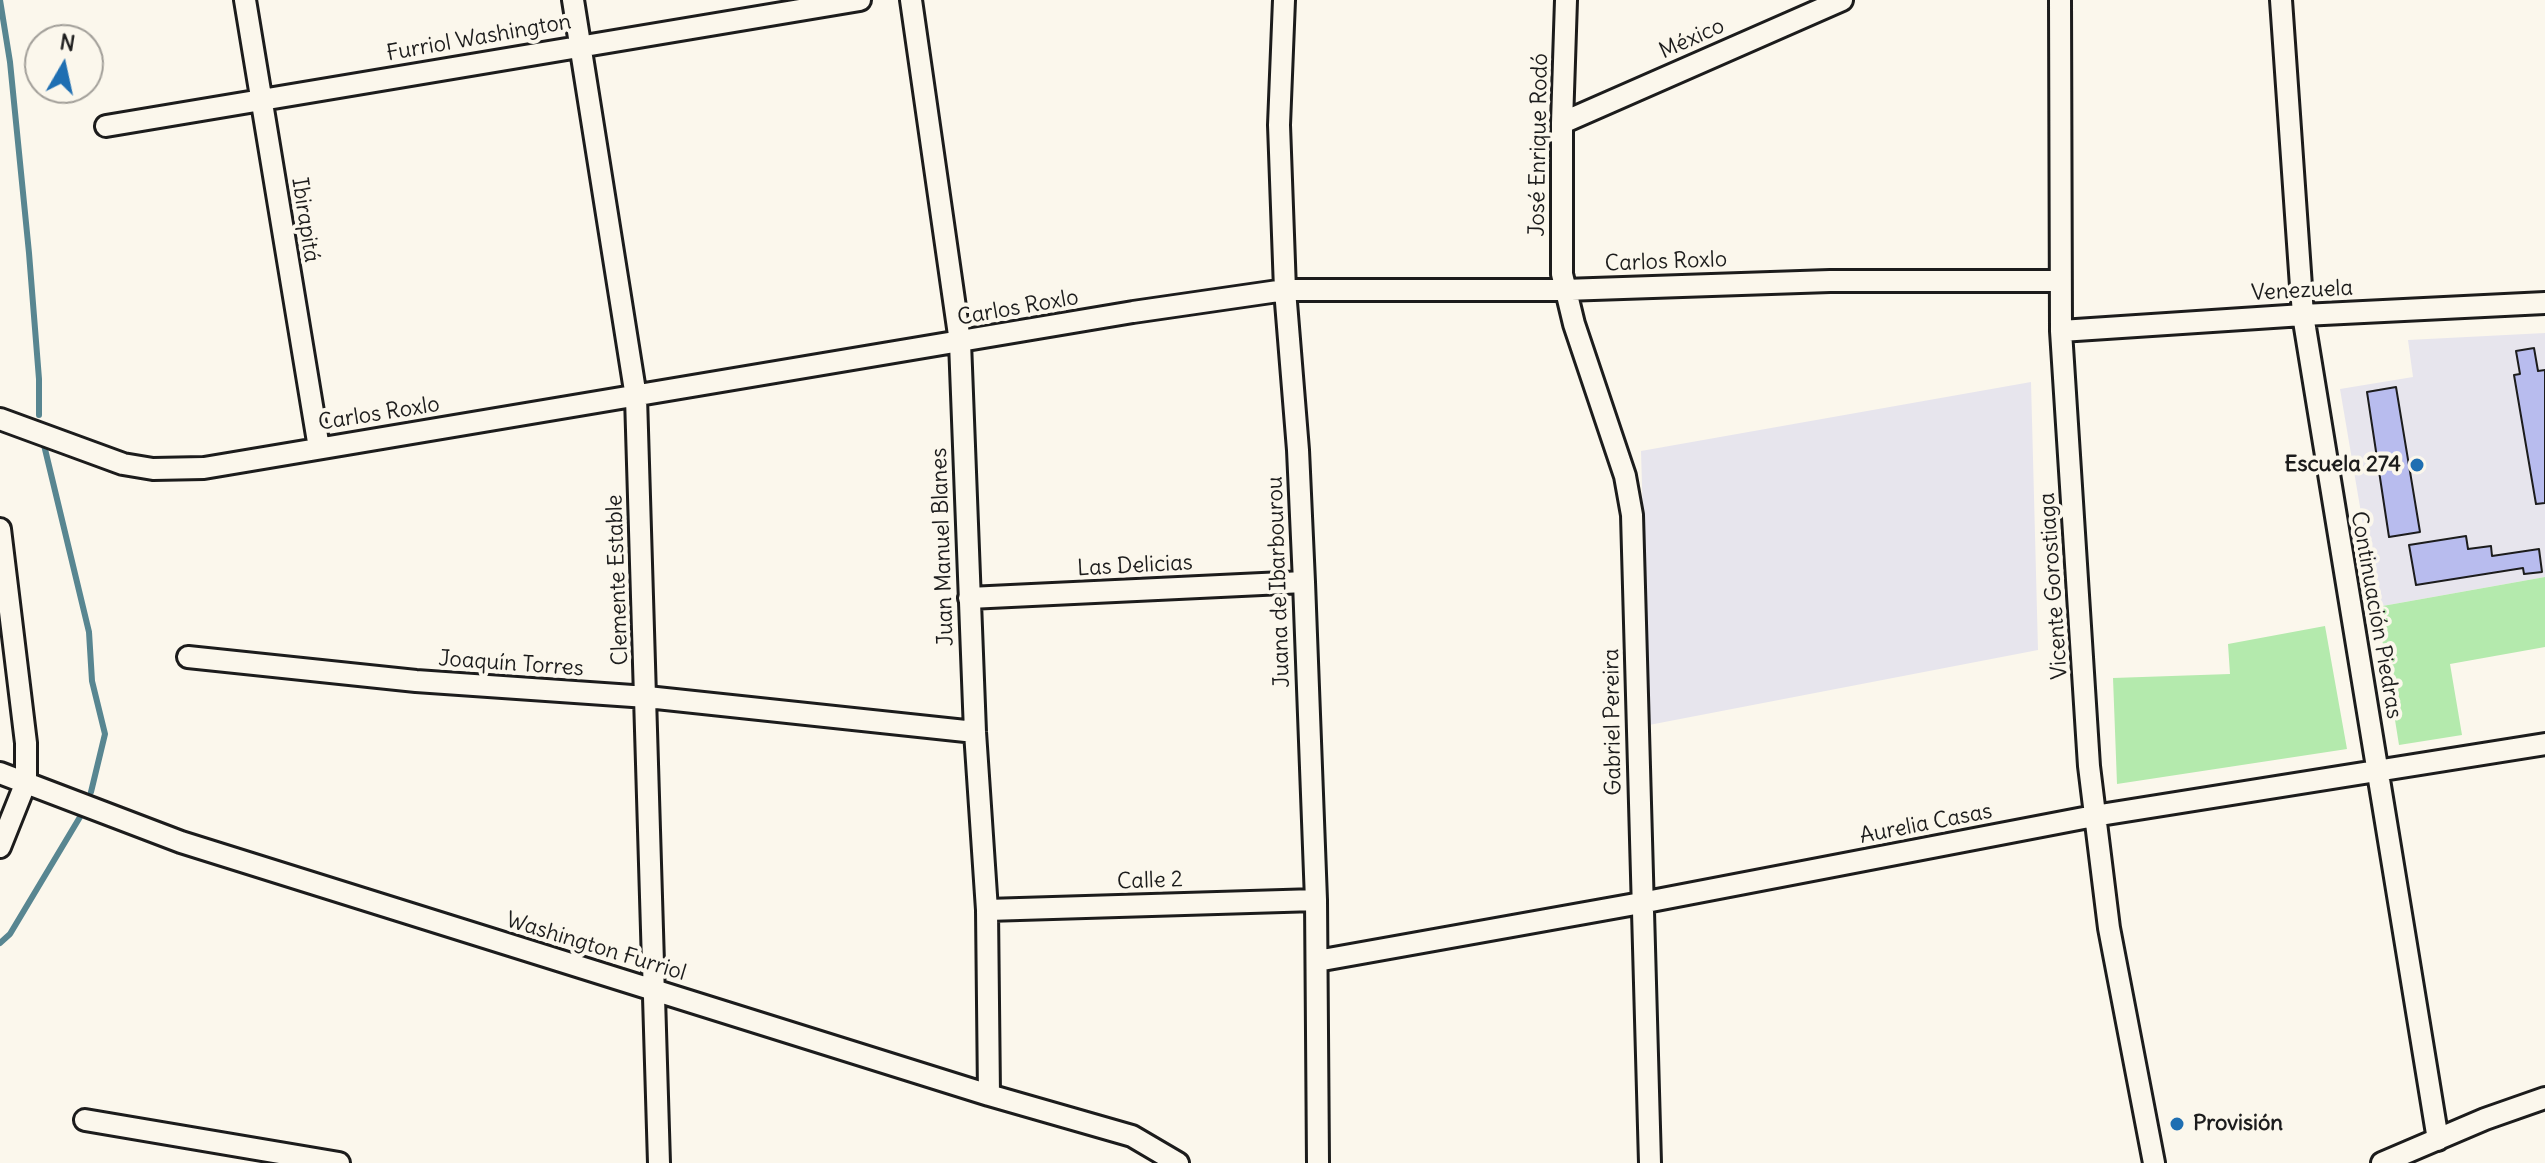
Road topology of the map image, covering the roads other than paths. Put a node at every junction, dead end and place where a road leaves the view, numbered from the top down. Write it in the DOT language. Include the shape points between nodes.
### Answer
graph roads {
  1 [pos="245,0"];
  2 [pos="573,0"];
  3 [pos="860,0"];
  4 [pos="911,0"];
  5 [pos="1284,0"];
  6 [pos="1566,0"];
  7 [pos="1842,0"];
  8 [pos="2060,0"];
  9 [pos="2281,0"];
  10 [pos="581,45"];
  11 [pos="261,99"];
  12 [pos="1562,123"];
  13 [pos="106,126"];
  14 [pos="2060,281"];
  15 [pos="1285,290"];
  16 [pos="1564,290"];
  17 [pos="2545,303"];
  18 [pos="2303,315"];
  19 [pos="2061,331"];
  20 [pos="960,342"];
  21 [pos="636,397"];
  22 [pos="0,419"];
  23 [pos="319,448"];
  24 [pos="0,529"];
  25 [pos="1304,582"];
  26 [pos="969,598"];
  27 [pos="188,657"];
  28 [pos="647,697"];
  29 [pos="975,732"];
  30 [pos="2545,744"];
  31 [pos="2379,771"];
  32 [pos="0,773"];
  33 [pos="26,782"];
  34 [pos="2094,816"];
  35 [pos="0,847"];
  36 [pos="1316,900"];
  37 [pos="1641,903"];
  38 [pos="987,910"];
  39 [pos="1317,961"];
  40 [pos="655,991"];
  41 [pos="989,1095"];
  42 [pos="2545,1098"];
  43 [pos="85,1120"];
  44 [pos="2438,1140"];
  45 [pos="339,1163"];
  46 [pos="659,1163"];
  47 [pos="1178,1163"];
  48 [pos="1318,1163"];
  49 [pos="1650,1163"];
  50 [pos="2154,1163"];
  51 [pos="2382,1163"];
  1 -- 11 [label="street, Ibirapitá"];
  2 -- 10 [label="street, Clemente Estable"];
  3 -- 10 [label="street, Furriol Washington"];
  4 -- 20 [label="street, Juan Manuel Blanes"];
  5 -- 15 [label="street, Juana de Ibarbourou" via="1279,125"];
  6 -- 12 [label="street, José Enrique Rodó"];
  7 -- 12 [label="street, México"];
  8 -- 14 [label="street, Vicente Gorostiaga"];
  9 -- 18 [label="street, Continuación Piedras"];
  10 -- 11 [label="street, Furriol Washington"];
  10 -- 21 [label="street, Clemente Estable"];
  11 -- 13 [label="street, Furriol Washington"];
  11 -- 23 [label="street, Ibirapitá"];
  12 -- 16 [label="street, José Enrique Rodó"];
  14 -- 16 [label="street, Carlos Roxlo" via="1830,281"];
  14 -- 19 [label="street, Vicente Gorostiaga"];
  15 -- 16 [label="street, Carlos Roxlo"];
  15 -- 20 [label="street, Carlos Roxlo"];
  15 -- 25 [label="street, Juana de Ibarbourou"];
  16 -- 37 [label="street, Gabriel Pereira" via="1625,476 1632,515"];
  17 -- 18 [label="street, Venezuela"];
  18 -- 19 [label="street, Venezuela"];
  18 -- 31 [label="street, Continuación Piedras"];
  19 -- 34 [label="street, Vicente Gorostiaga"];
  20 -- 21 [label="street, Carlos Roxlo"];
  20 -- 26 [label="street, Juan Manuel Blanes"];
  21 -- 23 [label="street, Carlos Roxlo"];
  21 -- 28 [label="street, Clemente Estable"];
  22 -- 23 [label="street, Carlos Roxlo" via="123,464 153,469 204,468"];
  24 -- 33 [label="street"];
  25 -- 26 [label="street, Las Delicias"];
  25 -- 36 [label="street, Juana de Ibarbourou"];
  26 -- 29 [label="street, Juan Manuel Blanes"];
  27 -- 28 [label="street, Joaquín Torres" via="416,681"];
  28 -- 29 [label="street, Joaquín Torres"];
  28 -- 40 [label="street, Clemente Estable"];
  29 -- 38 [label="street, Juan Manuel Blanes"];
  30 -- 31 [label="street, Aurelia Casas"];
  31 -- 34 [label="street, Aurelia Casas"];
  31 -- 44 [label="street, Continuación Piedras"];
  32 -- 33 [label="street, Washington Furriol"];
  33 -- 35 [label="street"];
  33 -- 40 [label="street, Washington Furriol" via="181,842"];
  34 -- 37 [label="street, Aurelia Casas"];
  34 -- 50 [label="street, Vicente Gorostiaga" via="2109,928"];
  36 -- 38 [label="street, Calle 2"];
  36 -- 39 [label="street, Juana de Ibarbourou"];
  37 -- 39 [label="street, Aurelia Casas"];
  37 -- 49 [label="street, Gabriel Pereira"];
  38 -- 41 [label="street, Juan Manuel Blanes"];
  39 -- 48 [label="street, Juana de Ibarbourou"];
  40 -- 41 [label="street, Washington Furriol"];
  40 -- 46 [label="street, Clemente Estable"];
  41 -- 47 [label="street, Washington Furriol" via="1132,1136"];
  42 -- 44 [label="street"];
  43 -- 45 [label="street"];
  44 -- 51 [label="street"];
}
